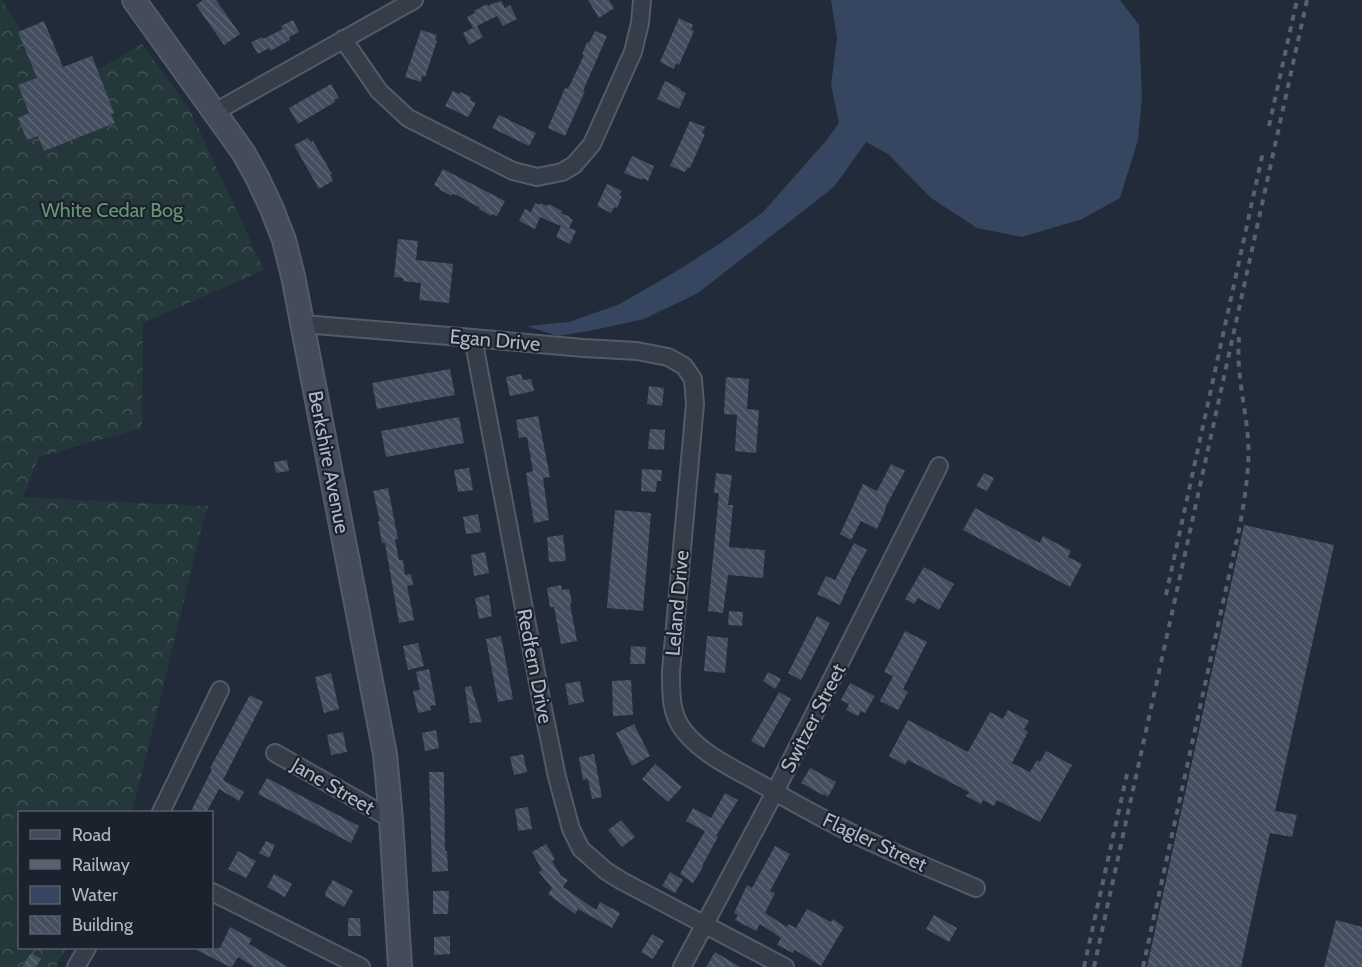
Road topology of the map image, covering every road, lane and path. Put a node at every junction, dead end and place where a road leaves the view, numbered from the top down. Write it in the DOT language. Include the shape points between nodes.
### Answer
graph roads {
  1 [pos="134,0"];
  2 [pos="414,0"];
  3 [pos="642,0"];
  4 [pos="343,39"];
  5 [pos="215,112"];
  6 [pos="303,324"];
  7 [pos="473,338"];
  8 [pos="684,366"];
  9 [pos="939,466"];
  10 [pos="220,690"];
  11 [pos="275,753"];
  12 [pos="775,792"];
  13 [pos="161,811"];
  14 [pos="391,819"];
  15 [pos="976,888"];
  16 [pos="213,893"];
  17 [pos="704,925"];
  18 [pos="86,949"];
  19 [pos="76,967"];
  20 [pos="361,967"];
  21 [pos="400,967"];
  22 [pos="682,967"];
  23 [pos="785,967"];
  1 -- 5 [label="main road, Berkshire Avenue"];
  2 -- 4 [label="street"];
  3 -- 4 [label="street" via="633,52 592,144 574,165 537,177 513,171 408,118 379,91"];
  4 -- 5 [label="street"];
  5 -- 6 [label="main road, Berkshire Avenue" via="258,177 272,209 286,249"];
  6 -- 7 [label="street, Egan Drive"];
  6 -- 14 [label="main road, Berkshire Avenue" via="385,754"];
  7 -- 8 [label="street, Egan Drive" via="637,351 668,357"];
  7 -- 17 [label="street, Redfern Drive" via="545,721 571,829 581,849 606,871"];
  8 -- 12 [label="street, Leland Drive" via="693,379 695,404 670,696 675,716 699,747"];
  9 -- 12 [label="street, Switzer Street"];
  10 -- 13 [label="street"];
  11 -- 14 [label="street, Jane Street"];
  12 -- 15 [label="street, Flagler Street" via="878,846"];
  12 -- 17 [label="street, Switzer Street"];
  14 -- 21 [label="main road, Berkshire Avenue"];
  16 -- 20 [label="street"];
  17 -- 22 [label="street, Switzer Street"];
  17 -- 23 [label="street, Redfern Drive"];
  18 -- 19 [label="street"];
}
